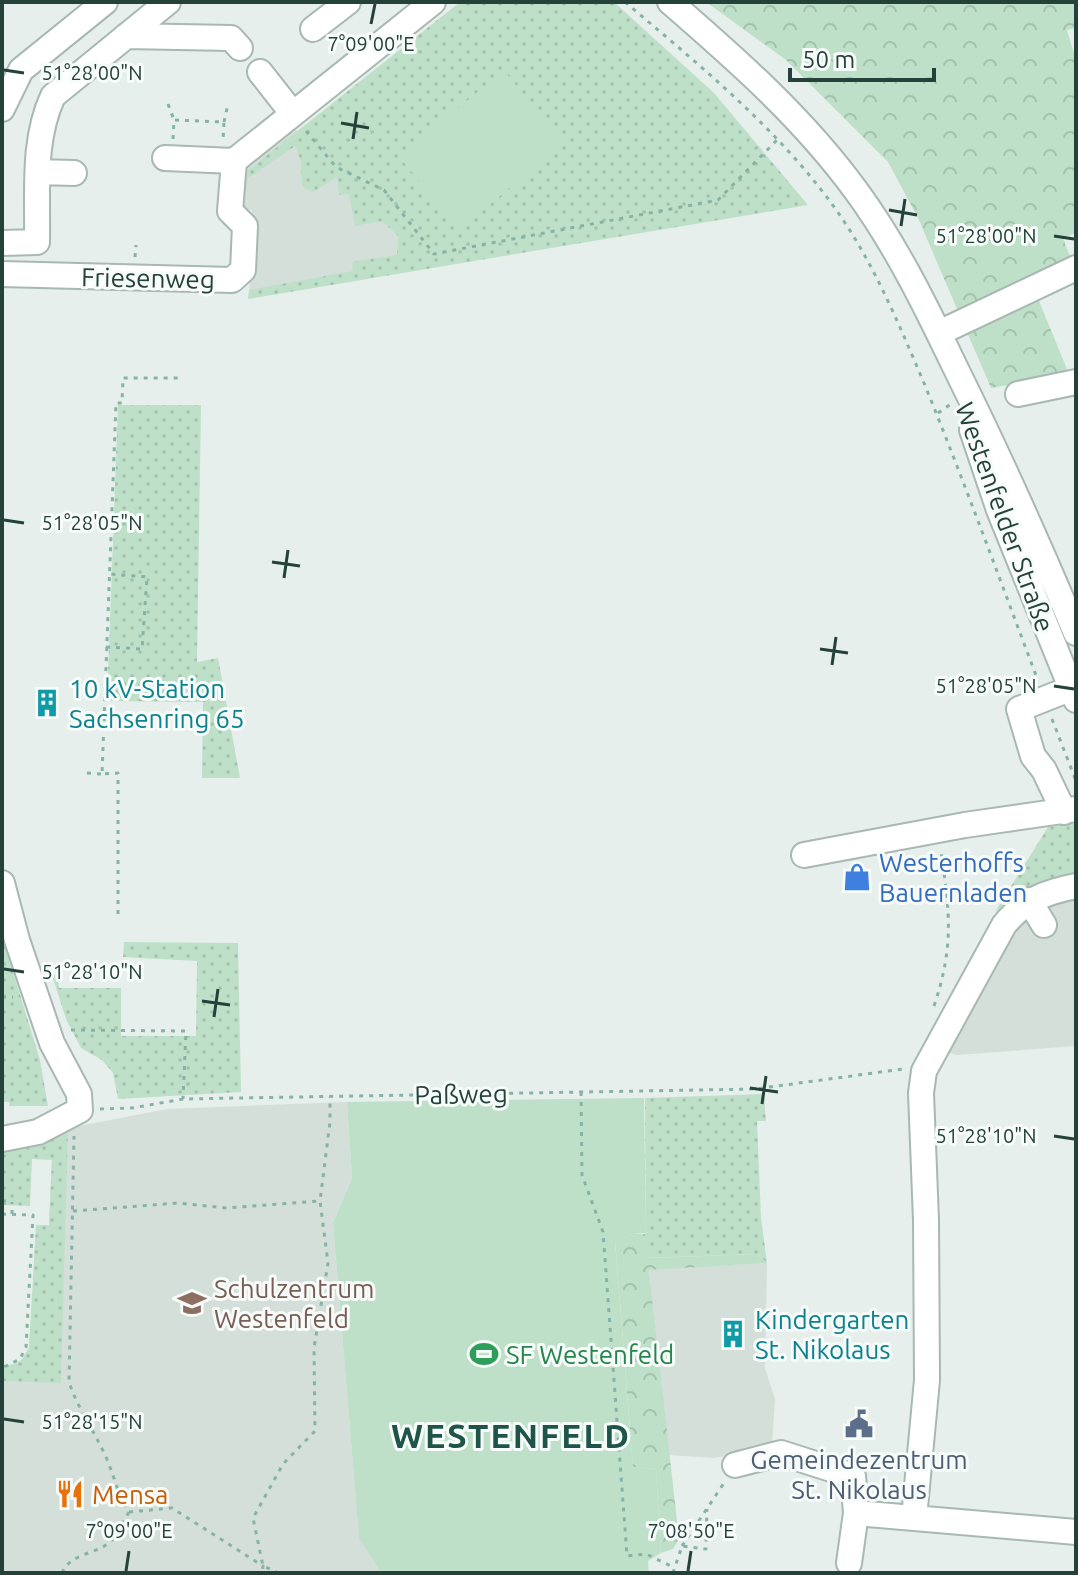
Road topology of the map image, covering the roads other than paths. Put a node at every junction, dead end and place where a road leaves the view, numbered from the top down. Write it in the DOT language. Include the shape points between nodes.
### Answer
graph roads {
  1 [pos="168,2"];
  2 [pos="348,2"];
  3 [pos="670,2"];
  4 [pos="101,3"];
  5 [pos="428,4"];
  6 [pos="313,29"];
  7 [pos="126,36"];
  8 [pos="240,48"];
  9 [pos="260,72"];
  10 [pos="2,109"];
  11 [pos="293,114"];
  12 [pos="169,158"];
  13 [pos="228,161"];
  14 [pos="38,172"];
  15 [pos="74,173"];
  16 [pos="2,243"];
  17 [pos="1076,268"];
  18 [pos="2,274"];
  19 [pos="939,333"];
  20 [pos="1076,382"];
  21 [pos="1018,394"];
  22 [pos="1076,633"];
  23 [pos="1068,655"];
  24 [pos="1074,694"];
  25 [pos="1070,811"];
  26 [pos="804,855"];
  27 [pos="2,883"];
  28 [pos="1076,886"];
  29 [pos="1029,900"];
  30 [pos="1044,925"];
  31 [pos="2,1139"];
  32 [pos="735,1465"];
  33 [pos="856,1513"];
  34 [pos="914,1518"];
  35 [pos="1076,1532"];
  36 [pos="849,1563"];
  1 -- 7 [label="street"];
  2 -- 6 [label="street"];
  3 -- 19 [label="street, Westenfelder Straße" via="798,118 885,233"];
  4 -- 10 [label="street" via="21,70"];
  5 -- 11 [label="street"];
  7 -- 8 [label="street" via="231,38"];
  7 -- 14 [label="street" via="53,96 39,137"];
  9 -- 11 [label="street"];
  11 -- 13 [label="street"];
  12 -- 13 [label="street"];
  13 -- 18 [label="street, Friesenweg" via="230,211 245,226 243,270 232,280"];
  14 -- 15 [label="street"];
  14 -- 16 [label="street" via="37,242"];
  17 -- 19 [label="street"];
  19 -- 22 [label="street, Westenfelder Straße" via="1021,502"];
  19 -- 23 [label="street, Westenfelder Straße" via="999,510"];
  20 -- 21 [label="street"];
  23 -- 24 [label="street, Westenfelder Straße"];
  24 -- 25 [label="street" via="1019,709 1033,756"];
  25 -- 26 [label="street"];
  27 -- 31 [label="street" via="48,1030 79,1102 38,1132"];
  28 -- 29 [label="street"];
  29 -- 30 [label="street"];
  29 -- 34 [label="street" via="1004,925 924,1071 927,1380"];
  32 -- 33 [label="street" via="781,1453 853,1476"];
  33 -- 34 [label="street"];
  33 -- 36 [label="street"];
  34 -- 35 [label="street"];
}
